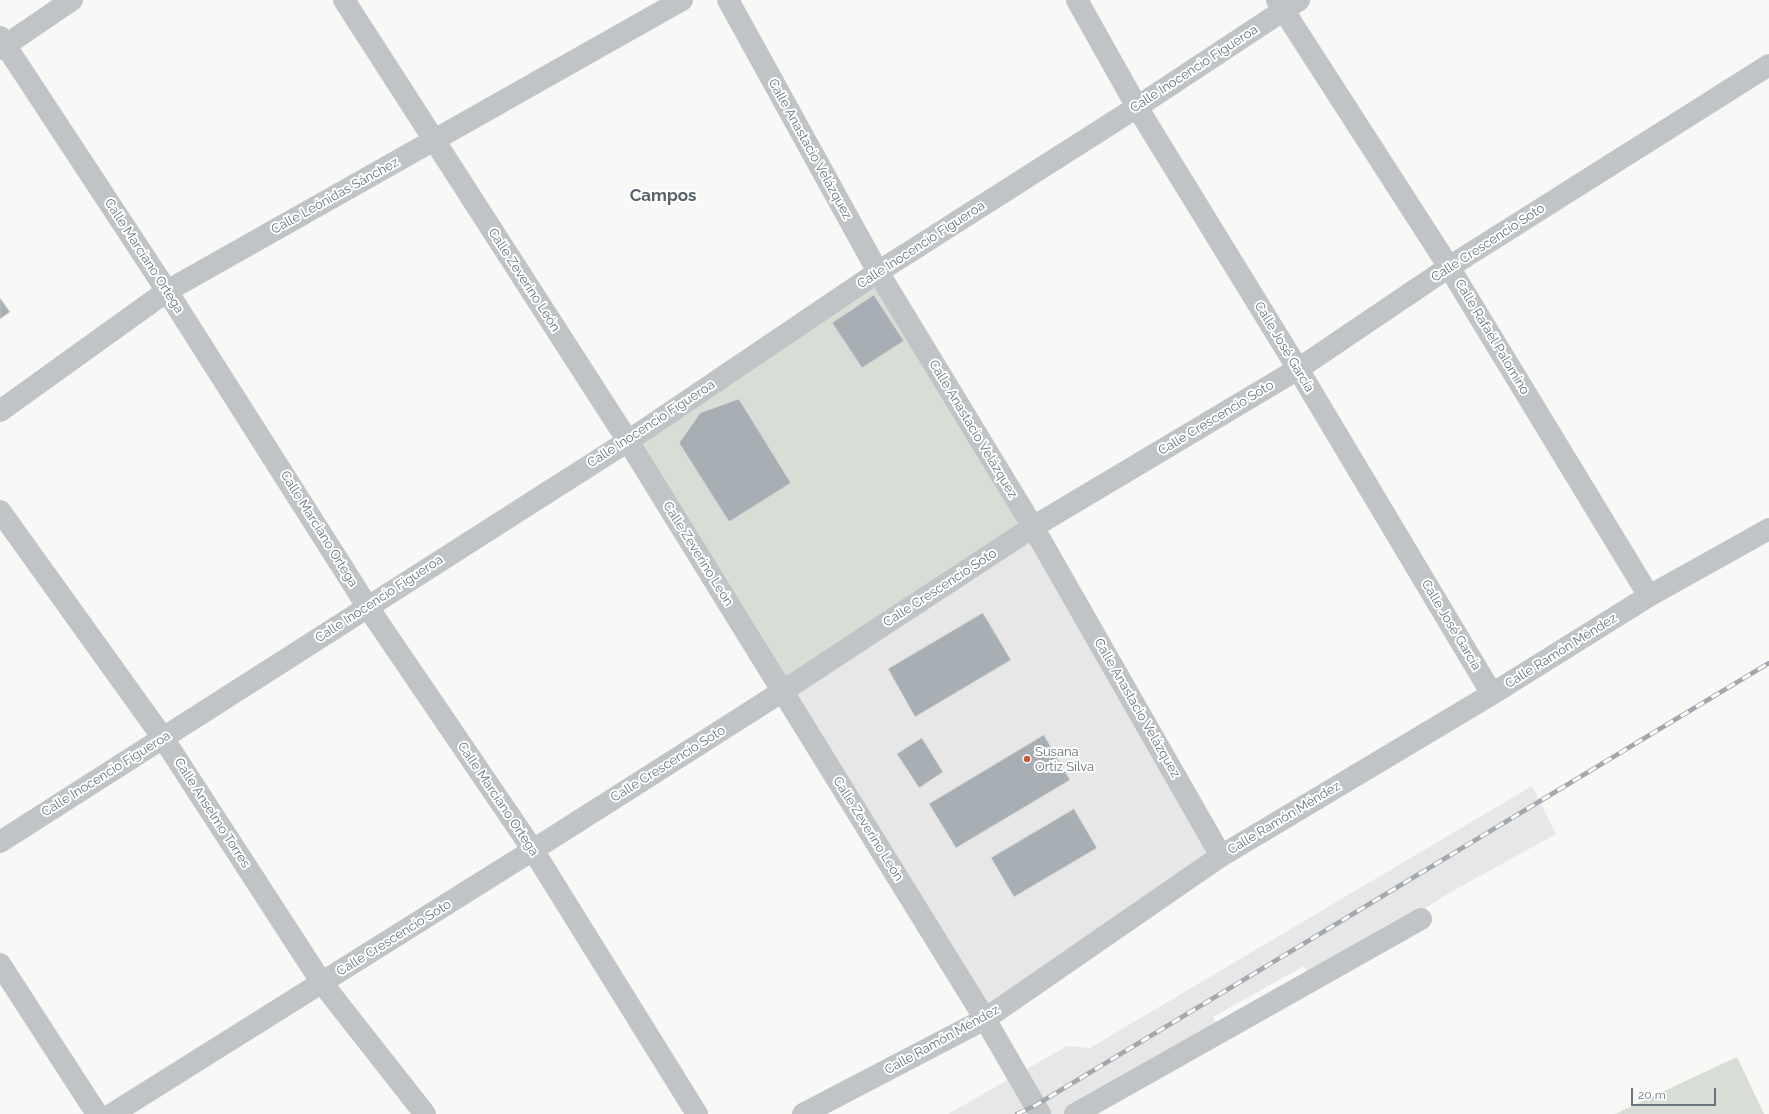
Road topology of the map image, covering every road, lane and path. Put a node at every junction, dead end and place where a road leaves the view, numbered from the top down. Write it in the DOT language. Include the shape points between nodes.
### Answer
graph roads {
  1 [pos="72,0"];
  2 [pos="344,0"];
  3 [pos="682,0"];
  4 [pos="728,0"];
  5 [pos="1077,0"];
  6 [pos="1286,3"];
  7 [pos="2,44"];
  8 [pos="1769,65"];
  9 [pos="1137,107"];
  10 [pos="434,140"];
  11 [pos="1449,267"];
  12 [pos="878,272"];
  13 [pos="167,291"];
  14 [pos="1298,369"];
  15 [pos="0,411"];
  16 [pos="628,440"];
  17 [pos="0,510"];
  18 [pos="1033,527"];
  19 [pos="1769,529"];
  20 [pos="1649,596"];
  21 [pos="367,606"];
  22 [pos="783,691"];
  23 [pos="1492,694"];
  24 [pos="163,738"];
  25 [pos="0,842"];
  26 [pos="533,850"];
  27 [pos="1221,856"];
  28 [pos="1421,919"];
  29 [pos="0,964"];
  30 [pos="322,983"];
  31 [pos="985,1019"];
  32 [pos="97,1114"];
  33 [pos="112,1114"];
  34 [pos="426,1114"];
  35 [pos="697,1114"];
  36 [pos="803,1114"];
  37 [pos="1040,1114"];
  38 [pos="1075,1114"];
  1 -- 7 [label="street"];
  2 -- 10 [label="street, Calle Zeverino León"];
  3 -- 10 [label="street, Calle Leónidas Sánchez"];
  4 -- 12 [label="street, Calle Anastacio Velázquez"];
  5 -- 9 [label="street, Calle José García"];
  6 -- 9 [label="street, Calle Inocencio Figueroa"];
  6 -- 11 [label="street, Calle Rafaél Palomino"];
  7 -- 13 [label="street, Calle Marciano Ortega"];
  8 -- 11 [label="street, Calle Crescencio Soto"];
  9 -- 12 [label="street, Calle Inocencio Figueroa"];
  9 -- 14 [label="street, Calle José García"];
  10 -- 13 [label="street, Calle Leónidas Sánchez"];
  10 -- 16 [label="street, Calle Zeverino León"];
  11 -- 14 [label="street, Calle Crescencio Soto"];
  11 -- 20 [label="street, Calle Rafaél Palomino"];
  12 -- 16 [label="street, Calle Inocencio Figueroa"];
  12 -- 18 [label="street, Calle Anastacio Velázquez"];
  13 -- 15 [label="street, Calle Leónidas Sánchez"];
  13 -- 21 [label="street, Calle Marciano Ortega"];
  14 -- 18 [label="street, Calle Crescencio Soto"];
  14 -- 23 [label="street, Calle José García"];
  16 -- 21 [label="street, Calle Inocencio Figueroa"];
  16 -- 22 [label="street, Calle Zeverino León"];
  17 -- 24 [label="street, Calle Anselmo Torres"];
  18 -- 22 [label="street, Calle Crescencio Soto"];
  18 -- 27 [label="street, Calle Anastacio Velázquez"];
  19 -- 20 [label="street, Calle Ramón Méndez"];
  20 -- 23 [label="street, Calle Ramón Méndez"];
  21 -- 24 [label="street, Calle Inocencio Figueroa"];
  21 -- 26 [label="street, Calle Marciano Ortega"];
  22 -- 26 [label="street, Calle Crescencio Soto"];
  22 -- 31 [label="street, Calle Zeverino León"];
  23 -- 27 [label="street, Calle Ramón Méndez"];
  24 -- 25 [label="street, Calle Inocencio Figueroa"];
  24 -- 30 [label="street, Calle Anselmo Torres"];
  26 -- 30 [label="street, Calle Crescencio Soto"];
  26 -- 35 [label="street, Calle Marciano Ortega"];
  27 -- 31 [label="street, Calle Ramón Méndez"];
  28 -- 38 [label="street"];
  29 -- 32 [label="street"];
  30 -- 33 [label="street, Calle Crescencio Soto"];
  30 -- 34 [label="street, Calle Anselmo Torres"];
  31 -- 36 [label="street, Calle Ramón Méndez"];
  31 -- 37 [label="street, Calle Zeverino León"];
}
